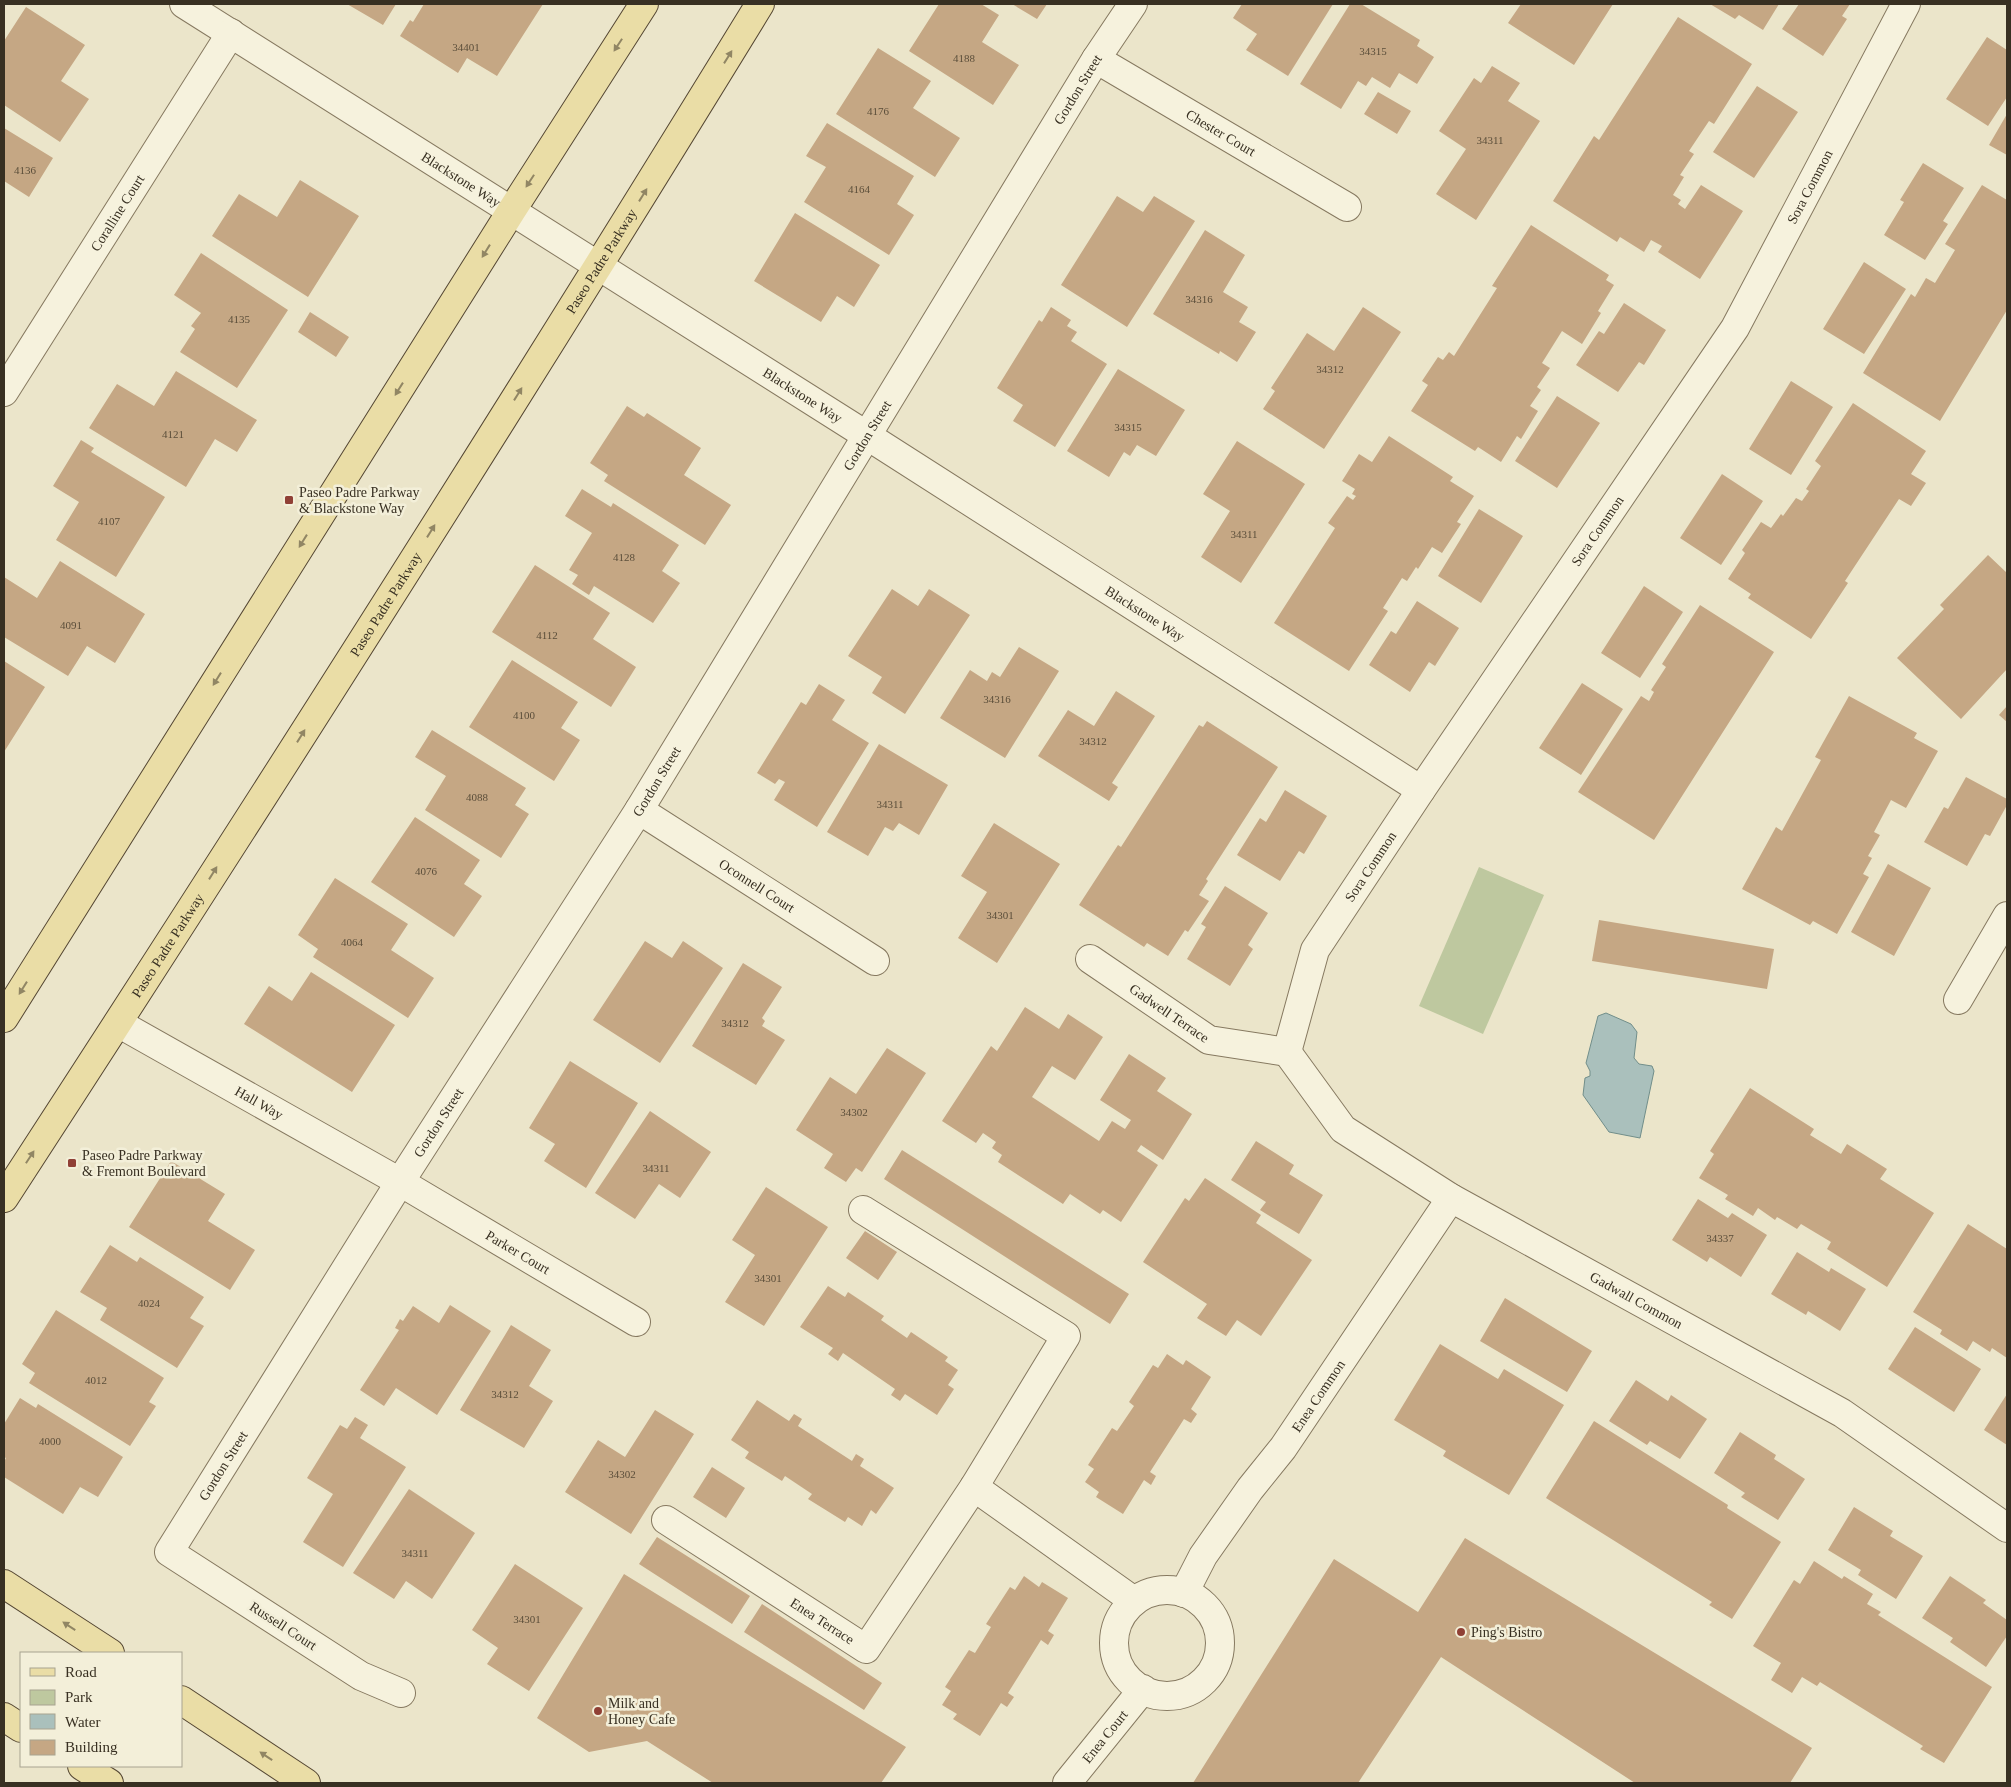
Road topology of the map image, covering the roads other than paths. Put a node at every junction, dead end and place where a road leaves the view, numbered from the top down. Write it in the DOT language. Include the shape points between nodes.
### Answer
graph roads {
  1 [pos="184,4"];
  2 [pos="644,4"];
  3 [pos="760,4"];
  4 [pos="1133,4"];
  5 [pos="1906,4"];
  6 [pos="231,34"];
  7 [pos="1096,59"];
  8 [pos="1346,207"];
  9 [pos="512,210"];
  10 [pos="599,266"];
  11 [pos="4,392"];
  12 [pos="866,435"];
  13 [pos="1421,790"];
  14 [pos="639,810"];
  15 [pos="2007,916"];
  16 [pos="1090,959"];
  17 [pos="875,961"];
  18 [pos="1958,1000"];
  19 [pos="4,1018"];
  20 [pos="118,1023"];
  21 [pos="1287,1052"];
  22 [pos="400,1182"];
  23 [pos="4,1198"];
  24 [pos="1451,1198"];
  25 [pos="863,1210"];
  26 [pos="636,1322"];
  27 [pos="974,1487"];
  28 [pos="666,1520"];
  29 [pos="2007,1528"];
  30 [pos="169,1552"];
  31 [pos="4,1584"];
  32 [pos="1184,1593"];
  33 [pos="1134,1601"];
  34 [pos="108,1652"];
  35 [pos="1142,1689"];
  36 [pos="401,1693"];
  37 [pos="182,1701"];
  38 [pos="4,1717"];
  39 [pos="20,1727"];
  40 [pos="84,1767"];
  41 [pos="109,1783"];
  42 [pos="306,1783"];
  43 [pos="1068,1783"];
  1 -- 6 [label="street, Blackstone Way"];
  2 -- 9 [label="main road, one-way"];
  10 -- 3 [label="main road, Paseo Padre Parkway, one-way"];
  4 -- 7 [label="street, Gordon Street"];
  5 -- 13 [label="street, Sora Common" via="1736,328"];
  6 -- 9 [label="street, Blackstone Way"];
  6 -- 11 [label="street, Coralline Court"];
  7 -- 8 [label="street, Chester Court"];
  7 -- 12 [label="street, Gordon Street"];
  9 -- 10 [label="street, Blackstone Way"];
  9 -- 19 [label="main road, one-way"];
  10 -- 12 [label="street, Blackstone Way"];
  20 -- 10 [label="main road, Paseo Padre Parkway, one-way"];
  12 -- 13 [label="street, Blackstone Way"];
  12 -- 14 [label="street, Gordon Street"];
  13 -- 21 [label="street, Sora Common" via="1315,950"];
  14 -- 17 [label="street, Oconnell Court"];
  14 -- 22 [label="street, Gordon Street"];
  15 -- 18 [label="street"];
  16 -- 21 [label="street, Gadwell Terrace" via="1209,1040"];
  20 -- 22 [label="street, Hall Way"];
  23 -- 20 [label="main road, Paseo Padre Parkway, one-way"];
  21 -- 24 [label="street, Gadwall Common" via="1343,1129"];
  22 -- 26 [label="street, Parker Court"];
  22 -- 30 [label="street, Gordon Street"];
  24 -- 29 [label="street, Gadwall Common" via="1842,1413"];
  24 -- 32 [label="street, Enea Common" via="1283,1448 1203,1556"];
  25 -- 27 [label="street, Enea Terrace" via="1066,1336"];
  27 -- 28 [label="street, Enea Terrace" via="866,1649"];
  27 -- 33 [label="street"];
  30 -- 36 [label="street, Russell Court" via="361,1676"];
  34 -- 31 [label="main road, one-way"];
  32 -- 33 [label="street" via="1162,1590 1147,1593"];
  32 -- 35 [label="street" via="1204,1604 1213,1616 1220,1646 1217,1660 1210,1674 1186,1692 1172,1696"];
  33 -- 35 [label="street" via="1117,1625 1115,1655 1120,1669"];
  35 -- 43 [label="street, Enea Court"];
  42 -- 37 [label="main road, one-way"];
  38 -- 39 [label="main road"];
  40 -- 41 [label="main road"];
}
